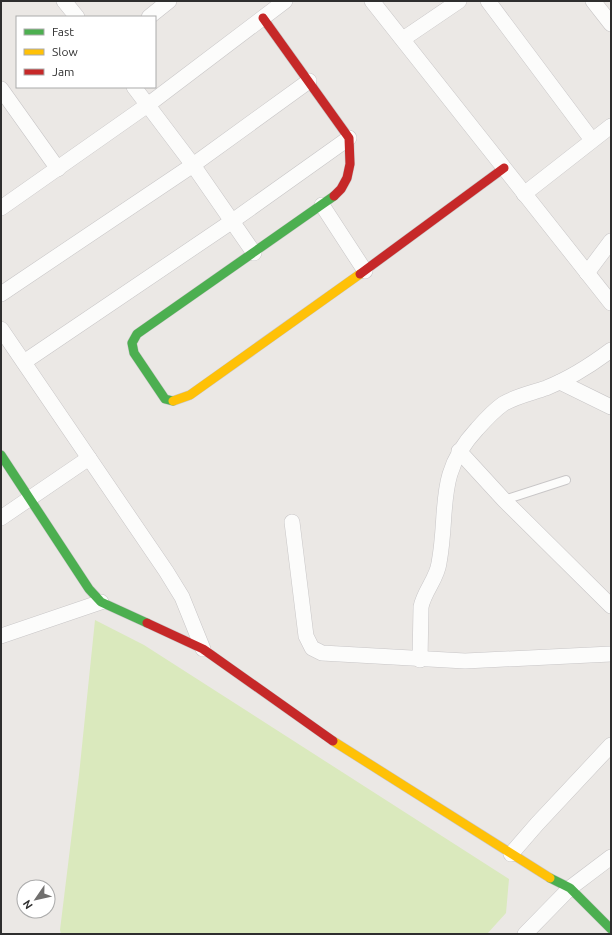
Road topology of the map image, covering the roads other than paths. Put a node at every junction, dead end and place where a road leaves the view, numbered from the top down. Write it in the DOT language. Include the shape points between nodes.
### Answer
graph roads {
  1 [pos="64,1"];
  2 [pos="169,1"];
  3 [pos="285,1"];
  4 [pos="372,1"];
  5 [pos="459,1"];
  6 [pos="488,1"];
  7 [pos="593,1"];
  8 [pos="76,16"];
  9 [pos="150,16"];
  10 [pos="263,18"];
  11 [pos="611,24"];
  12 [pos="403,40"];
  13 [pos="309,81"];
  14 [pos="135,88"];
  15 [pos="1,89"];
  16 [pos="149,104"];
  17 [pos="611,126"];
  18 [pos="349,138"];
  19 [pos="592,140"];
  20 [pos="193,165"];
  21 [pos="504,168"];
  22 [pos="58,169"];
  23 [pos="524,194"];
  24 [pos="322,205"];
  25 [pos="1,208"];
  26 [pos="231,222"];
  27 [pos="611,241"];
  28 [pos="254,253"];
  29 [pos="365,271"];
  30 [pos="587,274"];
  31 [pos="1,294"];
  32 [pos="611,303"];
  33 [pos="1,329"];
  34 [pos="611,350"];
  35 [pos="24,362"];
  36 [pos="560,382"];
  37 [pos="611,407"];
  38 [pos="459,451"];
  39 [pos="1,455"];
  40 [pos="90,458"];
  41 [pos="566,480"];
  42 [pos="30,499"];
  43 [pos="504,500"];
  44 [pos="1,518"];
  45 [pos="292,522"];
  46 [pos="102,602"];
  47 [pos="611,606"];
  48 [pos="1,636"];
  49 [pos="203,649"];
  50 [pos="611,654"];
  51 [pos="420,660"];
  52 [pos="611,746"];
  53 [pos="511,854"];
  54 [pos="611,857"];
  55 [pos="570,888"];
  56 [pos="611,929"];
  57 [pos="525,934"];
  1 -- 8 [label="street"];
  2 -- 9 [label="street"];
  3 -- 10 [label="street"];
  4 -- 12 [label="street"];
  5 -- 12 [label="street"];
  6 -- 19 [label="street"];
  7 -- 11 [label="street"];
  10 -- 13 [label="street"];
  10 -- 16 [label="street"];
  12 -- 21 [label="street"];
  13 -- 18 [label="street"];
  13 -- 20 [label="street"];
  14 -- 16 [label="street"];
  15 -- 22 [label="street"];
  16 -- 20 [label="street"];
  16 -- 22 [label="street"];
  17 -- 19 [label="street"];
  18 -- 24 [label="street" via="350,158 342,189"];
  18 -- 26 [label="street"];
  19 -- 23 [label="street"];
  20 -- 26 [label="street"];
  20 -- 31 [label="street"];
  21 -- 23 [label="street"];
  21 -- 29 [label="street"];
  22 -- 25 [label="street"];
  23 -- 30 [label="street"];
  24 -- 28 [label="street"];
  24 -- 29 [label="street"];
  26 -- 28 [label="street"];
  26 -- 35 [label="street"];
  27 -- 30 [label="street"];
  28 -- 29 [label="street" via="133,339 134,353 165,399 180,400 204,385"];
  30 -- 32 [label="street"];
  33 -- 35 [label="street"];
  34 -- 36 [label="street"];
  35 -- 40 [label="street"];
  36 -- 37 [label="street"];
  36 -- 38 [label="street" via="504,404 492,412"];
  38 -- 43 [label="street"];
  38 -- 51 [label="street" via="444,496 439,563 421,607"];
  39 -- 42 [label="street"];
  40 -- 42 [label="street"];
  40 -- 49 [label="street" via="182,597"];
  41 -- 43 [label="lane"];
  42 -- 44 [label="street"];
  42 -- 46 [label="street" via="89,589"];
  43 -- 47 [label="street"];
  45 -- 51 [label="street" via="306,636 312,648 336,655"];
  46 -- 48 [label="street"];
  46 -- 49 [label="street"];
  49 -- 53 [label="street" via="343,748"];
  50 -- 51 [label="street" via="464,661"];
  52 -- 53 [label="street"];
  53 -- 55 [label="street"];
  54 -- 55 [label="street"];
  55 -- 56 [label="street"];
  55 -- 57 [label="street"];
}
